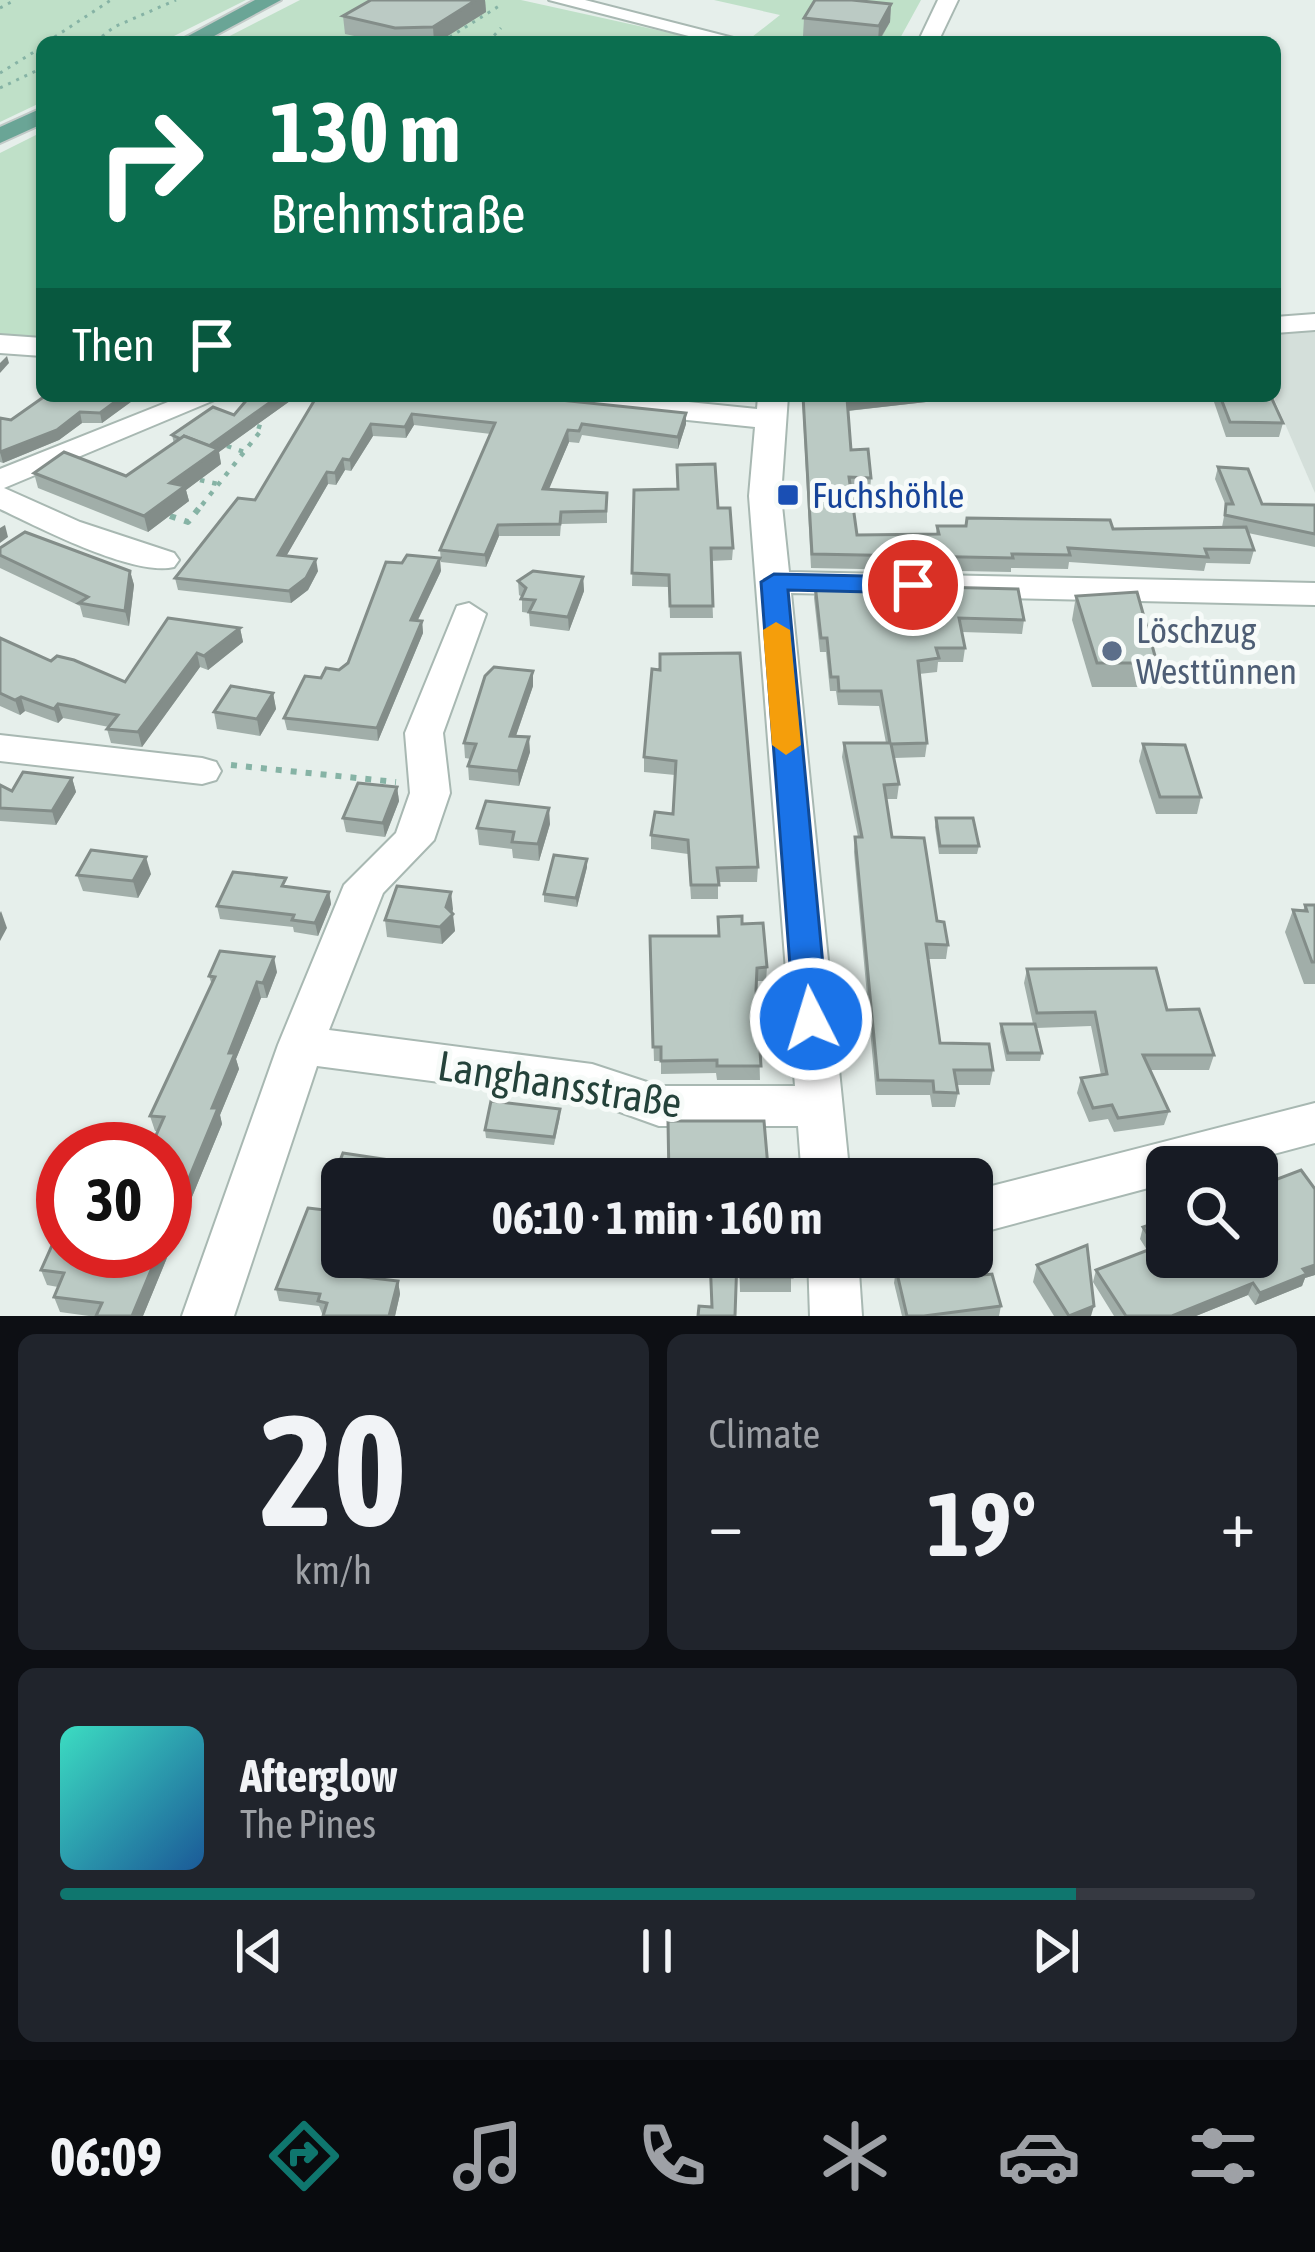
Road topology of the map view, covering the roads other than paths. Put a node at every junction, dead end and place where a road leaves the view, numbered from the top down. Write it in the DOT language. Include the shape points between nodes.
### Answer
graph roads {
  1 [pos="272,0"];
  2 [pos="559,0"];
  3 [pos="948,0"];
  4 [pos="200,36"];
  5 [pos="714,36"];
  6 [pos="931,36"];
  7 [pos="36,118"];
  8 [pos="0,136"];
  9 [pos="1315,322"];
  10 [pos="1281,325"];
  11 [pos="0,344"];
  12 [pos="36,347"];
  13 [pos="198,402"];
  14 [pos="666,402"];
  15 [pos="770,407"];
  16 [pos="0,480"];
  17 [pos="0,497"];
  18 [pos="162,560"];
  19 [pos="774,582"];
  20 [pos="1315,594"];
  21 [pos="469,614"];
  22 [pos="0,748"];
  23 [pos="202,771"];
  24 [pos="301,1045"];
  25 [pos="819,1106"];
  26 [pos="1315,1123"];
  27 [pos="824,1158"];
  28 [pos="993,1207"];
  29 [pos="834,1278"];
  30 [pos="208,1316"];
  31 [pos="836,1316"];
  1 -- 4 [label="main road"];
  2 -- 5 [label="street"];
  3 -- 6 [label="street"];
  7 -- 8 [label="main road"];
  9 -- 10 [label="street"];
  11 -- 12 [label="street"];
  13 -- 16 [label="street"];
  14 -- 15 [label="street"];
  15 -- 19 [label="street" via="764,475"];
  17 -- 18 [label="street"];
  19 -- 20 [label="street"];
  19 -- 25 [label="street"];
  21 -- 24 [label="street" via="424,733 430,785 414,840 365,885"];
  22 -- 23 [label="street"];
  24 -- 25 [label="street, Langhansstraße" via="592,1083 659,1106"];
  24 -- 30 [label="street"];
  25 -- 27 [label="street"];
  26 -- 28 [label="street"];
  29 -- 31 [label="street"];
}
